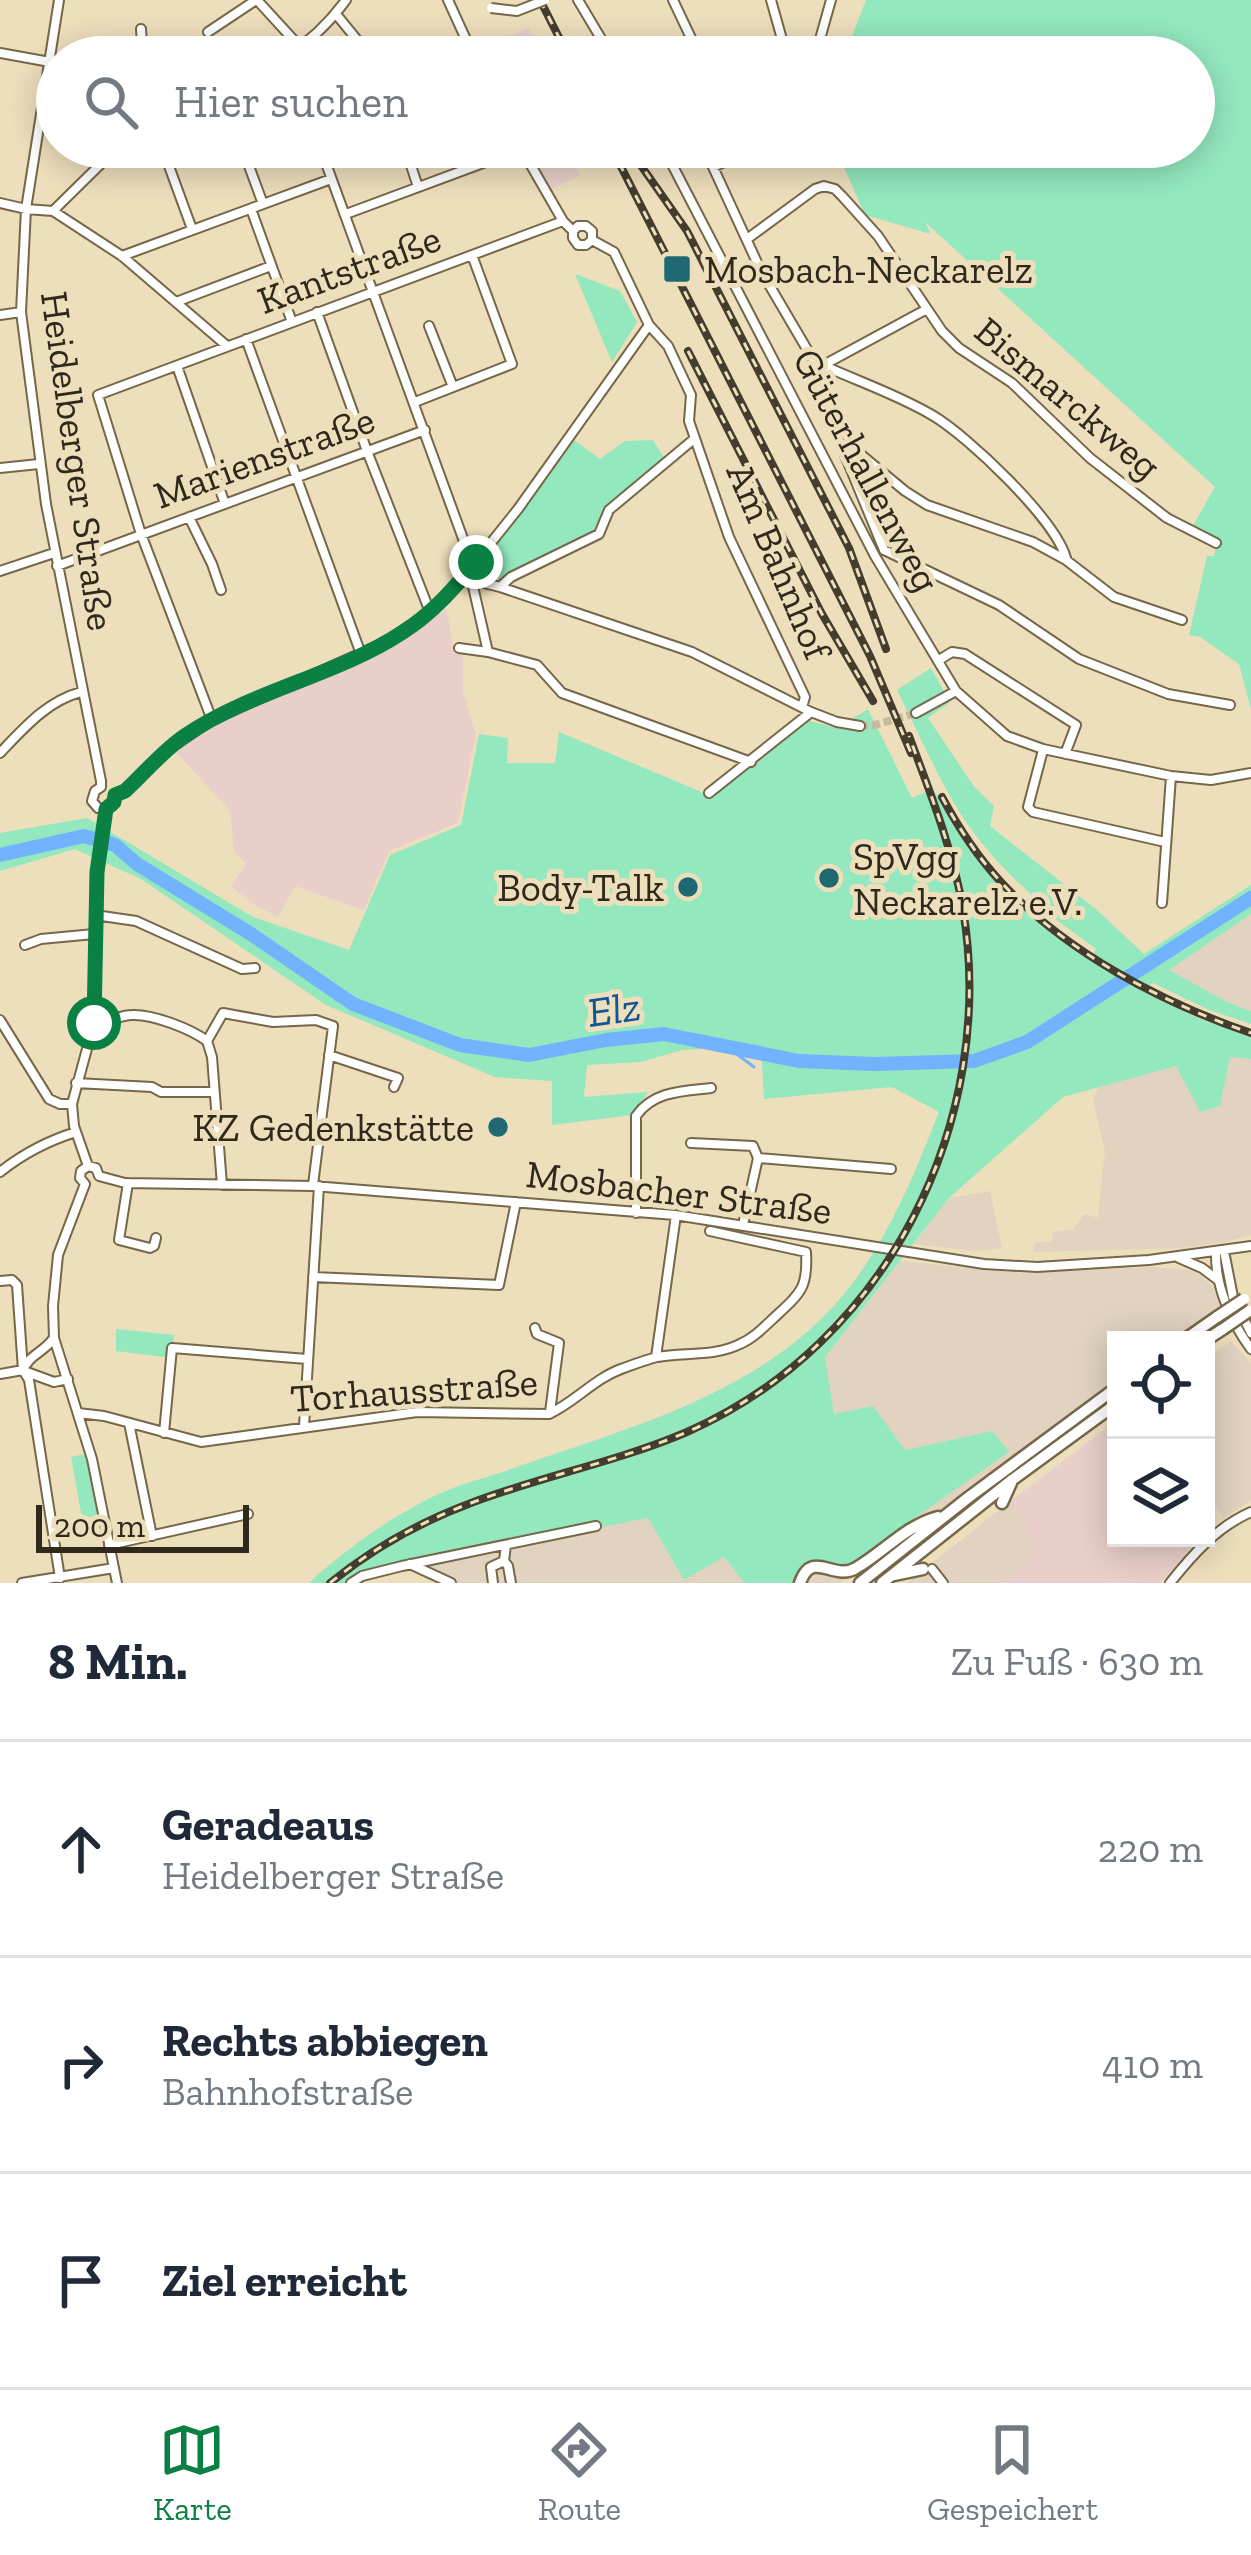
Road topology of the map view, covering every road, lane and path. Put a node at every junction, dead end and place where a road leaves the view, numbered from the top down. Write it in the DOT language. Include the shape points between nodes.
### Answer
graph roads {
  1 [pos="58,0"];
  2 [pos="256,0"];
  3 [pos="346,0"];
  4 [pos="448,0"];
  5 [pos="544,0"];
  6 [pos="578,0"];
  7 [pos="673,0"];
  8 [pos="771,0"];
  9 [pos="831,0"];
  10 [pos="481,2"];
  11 [pos="336,14"];
  12 [pos="141,29"];
  13 [pos="208,32"];
  14 [pos="53,36"];
  15 [pos="142,36"];
  16 [pos="290,36"];
  17 [pos="313,36"];
  18 [pos="354,36"];
  19 [pos="464,36"];
  20 [pos="601,36"];
  21 [pos="690,36"];
  22 [pos="782,36"];
  23 [pos="821,36"];
  24 [pos="0,53"];
  25 [pos="36,59"];
  26 [pos="36,148"];
  27 [pos="97,168"];
  28 [pos="170,168"];
  29 [pos="250,168"];
  30 [pos="327,168"];
  31 [pos="412,168"];
  32 [pos="468,168"];
  33 [pos="532,168"];
  34 [pos="674,168"];
  35 [pos="714,168"];
  36 [pos="331,179"];
  37 [pos="418,187"];
  38 [pos="0,203"];
  39 [pos="263,204"];
  40 [pos="26,209"];
  41 [pos="251,209"];
  42 [pos="53,211"];
  43 [pos="346,214"];
  44 [pos="563,221"];
  45 [pos="192,229"];
  46 [pos="747,239"];
  47 [pos="472,255"];
  48 [pos="122,256"];
  49 [pos="271,266"];
  50 [pos="374,291"];
  51 [pos="176,302"];
  52 [pos="927,309"];
  53 [pos="21,312"];
  54 [pos="317,312"];
  55 [pos="0,315"];
  56 [pos="292,322"];
  57 [pos="649,325"];
  58 [pos="428,326"];
  59 [pos="246,339"];
  60 [pos="228,346"];
  61 [pos="177,366"];
  62 [pos="818,368"];
  63 [pos="453,387"];
  64 [pos="415,402"];
  65 [pos="425,430"];
  66 [pos="694,439"];
  67 [pos="845,448"];
  68 [pos="367,451"];
  69 [pos="39,464"];
  70 [pos="0,468"];
  71 [pos="296,477"];
  72 [pos="225,504"];
  73 [pos="189,517"];
  74 [pos="141,534"];
  75 [pos="1216,543"];
  76 [pos="55,553"];
  77 [pos="880,553"];
  78 [pos="1066,560"];
  79 [pos="473,565"];
  80 [pos="57,566"];
  81 [pos="0,571"];
  82 [pos="468,580"];
  83 [pos="500,587"];
  84 [pos="221,590"];
  85 [pos="430,612"];
  86 [pos="1182,620"];
  87 [pos="459,648"];
  88 [pos="492,653"];
  89 [pos="361,654"];
  90 [pos="939,659"];
  91 [pos="956,691"];
  92 [pos="81,692"];
  93 [pos="1230,705"];
  94 [pos="807,710"];
  95 [pos="916,713"];
  96 [pos="212,720"];
  97 [pos="860,726"];
  98 [pos="1043,749"];
  99 [pos="0,753"];
  100 [pos="1065,754"];
  101 [pos="751,762"];
  102 [pos="1251,773"];
  103 [pos="1171,776"];
  104 [pos="101,787"];
  105 [pos="709,794"];
  106 [pos="115,795"];
  107 [pos="106,809"];
  108 [pos="1165,842"];
  109 [pos="1162,903"];
  110 [pos="95,915"];
  111 [pos="94,934"];
  112 [pos="25,945"];
  113 [pos="255,968"];
  114 [pos="0,1020"];
  115 [pos="94,1023"];
  116 [pos="207,1041"];
  117 [pos="329,1055"];
  118 [pos="76,1083"];
  119 [pos="394,1088"];
  120 [pos="710,1088"];
  121 [pos="213,1092"];
  122 [pos="72,1104"];
  123 [pos="76,1132"];
  124 [pos="691,1143"];
  125 [pos="758,1158"];
  126 [pos="88,1166"];
  127 [pos="891,1169"];
  128 [pos="0,1172"];
  129 [pos="99,1176"];
  130 [pos="128,1183"];
  131 [pos="85,1184"];
  132 [pos="222,1185"];
  133 [pos="316,1186"];
  134 [pos="516,1202"];
  135 [pos="636,1213"];
  136 [pos="676,1215"];
  137 [pos="743,1225"];
  138 [pos="710,1231"];
  139 [pos="156,1238"];
  140 [pos="1251,1246"];
  141 [pos="1238,1249"];
  142 [pos="1220,1252"];
  143 [pos="1178,1258"];
  144 [pos="1227,1273"];
  145 [pos="313,1277"];
  146 [pos="1218,1280"];
  147 [pos="0,1281"];
  148 [pos="1249,1303"];
  149 [pos="1220,1323"];
  150 [pos="535,1328"];
  151 [pos="1203,1331"];
  152 [pos="1213,1331"];
  153 [pos="1251,1334"];
  154 [pos="54,1338"];
  155 [pos="1251,1349"];
  156 [pos="656,1357"];
  157 [pos="308,1359"];
  158 [pos="23,1370"];
  159 [pos="0,1374"];
  160 [pos="68,1379"];
  161 [pos="1107,1395"];
  162 [pos="1107,1411"];
  163 [pos="78,1413"];
  164 [pos="549,1414"];
  165 [pos="129,1424"];
  166 [pos="304,1426"];
  167 [pos="164,1433"];
  168 [pos="1012,1480"];
  169 [pos="1002,1503"];
  170 [pos="1251,1512"];
  171 [pos="248,1514"];
  172 [pos="946,1515"];
  173 [pos="596,1526"];
  174 [pos="152,1536"];
  175 [pos="109,1545"];
  176 [pos="506,1545"];
  177 [pos="504,1561"];
  178 [pos="410,1564"];
  179 [pos="114,1568"];
  180 [pos="828,1568"];
  181 [pos="928,1569"];
  182 [pos="60,1578"];
  183 [pos="886,1580"];
  184 [pos="22,1583"];
  185 [pos="117,1583"];
  186 [pos="351,1583"];
  187 [pos="452,1583"];
  188 [pos="493,1583"];
  189 [pos="512,1583"];
  190 [pos="800,1583"];
  191 [pos="836,1583"];
  192 [pos="860,1583"];
  193 [pos="943,1583"];
  194 [pos="1170,1583"];
  1 -- 14 [label="street, Heidelberger Straße"];
  2 -- 13 [label="street"];
  2 -- 16 [label="street"];
  3 -- 11 [label="street"];
  4 -- 19 [label="street"];
  5 -- 10 [label="street, bridge" via="517,11"];
  6 -- 20 [label="street"];
  7 -- 21 [label="street"];
  8 -- 22 [label="street"];
  9 -- 23 [label="street"];
  11 -- 17 [label="street"];
  11 -- 18 [label="street"];
  12 -- 15 [label="street"];
  24 -- 25 [label="street"];
  26 -- 40 [label="street, Heidelberger Straße"];
  27 -- 42 [label="street"];
  28 -- 45 [label="street"];
  29 -- 39 [label="street"];
  30 -- 36 [label="street"];
  31 -- 37 [label="street"];
  32 -- 37 [label="street"];
  33 -- 44 [label="street"];
  34 -- 77 [label="street, Güterhallenweg"];
  35 -- 46 [label="street"];
  36 -- 39 [label="street"];
  36 -- 43 [label="street"];
  37 -- 43 [label="street"];
  38 -- 40 [label="street"];
  39 -- 41 [label="street"];
  40 -- 42 [label="street"];
  40 -- 53 [label="street, Heidelberger Straße"];
  41 -- 45 [label="street"];
  41 -- 49 [label="street"];
  42 -- 48 [label="street, Kantstraße"];
  43 -- 50 [label="street"];
  44 -- 47 [label="street, Kantstraße"];
  44 -- 57 [label="street, Am Bahnhof" via="573,231 588,227 592,240 615,254"];
  45 -- 48 [label="street"];
  46 -- 52 [label="street, Bismarckweg" via="815,189 835,189"];
  46 -- 62 [label="street"];
  47 -- 50 [label="street, Kantstraße"];
  47 -- 63 [label="street" via="512,364"];
  48 -- 51 [label="street, Kantstraße"];
  49 -- 51 [label="street"];
  49 -- 56 [label="street"];
  50 -- 54 [label="street, Kantstraße"];
  50 -- 64 [label="street"];
  51 -- 60 [label="street, Kantstraße"];
  52 -- 62 [label="street"];
  52 -- 75 [label="street, Bismarckweg" via="958,348 1012,383 1090,458 1166,518"];
  53 -- 55 [label="street"];
  53 -- 69 [label="street, Heidelberger Straße"];
  54 -- 56 [label="street, Kantstraße"];
  54 -- 68 [label="street"];
  56 -- 59 [label="street, Kantstraße"];
  57 -- 66 [label="street, Am Bahnhof" via="691,395"];
  57 -- 79 [label="street"];
  58 -- 63 [label="street"];
  59 -- 60 [label="street, Kantstraße"];
  59 -- 71 [label="street"];
  60 -- 61 [label="street"];
  61 -- 72 [label="street"];
  61 -- 74 [label="street" via="98,395"];
  62 -- 67 [label="street"];
  62 -- 78 [label="street" via="934,416 998,469"];
  63 -- 64 [label="street"];
  64 -- 65 [label="street"];
  65 -- 68 [label="street, Marienstraße"];
  65 -- 79 [label="street"];
  66 -- 83 [label="street" via="609,511 599,534"];
  66 -- 94 [label="street, Am Bahnhof"];
  67 -- 77 [label="street"];
  67 -- 78 [label="street" via="927,505"];
  68 -- 71 [label="street, Marienstraße"];
  68 -- 85 [label="street"];
  69 -- 70 [label="street"];
  69 -- 76 [label="street, Heidelberger Straße"];
  71 -- 72 [label="street, Marienstraße"];
  71 -- 89 [label="street"];
  72 -- 73 [label="street, Marienstraße"];
  73 -- 74 [label="street, Marienstraße"];
  73 -- 84 [label="street"];
  74 -- 80 [label="street, Marienstraße"];
  74 -- 96 [label="street"];
  76 -- 80 [label="street, Heidelberger Straße"];
  76 -- 81 [label="street"];
  77 -- 90 [label="street, Güterhallenweg"];
  77 -- 93 [label="street" via="999,604 1079,659 1168,694"];
  78 -- 86 [label="street" via="1114,597"];
  79 -- 82 [label="street"];
  79 -- 83 [label="street"];
  80 -- 92 [label="street, Heidelberger Straße"];
  82 -- 83 [label="street"];
  82 -- 85 [label="street"];
  82 -- 88 [label="street"];
  83 -- 94 [label="street" via="692,652"];
  85 -- 89 [label="street"];
  87 -- 88 [label="street"];
  88 -- 101 [label="street" via="537,665 562,693"];
  89 -- 96 [label="street"];
  90 -- 91 [label="street, Güterhallenweg"];
  90 -- 100 [label="street" via="965,654 1076,725"];
  91 -- 95 [label="street"];
  91 -- 98 [label="street" via="1007,736"];
  92 -- 99 [label="street" via="33,718"];
  92 -- 104 [label="street, Heidelberger Straße"];
  94 -- 97 [label="street"];
  94 -- 101 [label="street"];
  96 -- 106 [label="street"];
  98 -- 100 [label="street"];
  98 -- 108 [label="street" via="1033,812"];
  100 -- 103 [label="street"];
  101 -- 105 [label="street"];
  102 -- 103 [label="street"];
  103 -- 108 [label="street"];
  104 -- 106 [label="street"];
  104 -- 107 [label="street, Heidelberger Straße" via="92,801"];
  106 -- 107 [label="street"];
  107 -- 110 [label="street, Heidelberger Straße"];
  108 -- 109 [label="street"];
  110 -- 111 [label="street, Heidelberger Straße"];
  110 -- 113 [label="street" via="136,920"];
  111 -- 112 [label="street"];
  111 -- 115 [label="street, Heidelberger Straße"];
  114 -- 122 [label="street" via="50,1099"];
  115 -- 116 [label="street" via="133,1015"];
  115 -- 118 [label="street, Heidelberger Straße"];
  116 -- 117 [label="street" via="223,1013 316,1020 333,1026"];
  116 -- 121 [label="street"];
  117 -- 119 [label="street" via="398,1078"];
  117 -- 133 [label="street"];
  118 -- 121 [label="street"];
  118 -- 122 [label="street, Heidelberger Straße"];
  120 -- 135 [label="street" via="667,1094 636,1116"];
  121 -- 132 [label="street"];
  122 -- 123 [label="street, Heidelberger Straße"];
  123 -- 126 [label="street, Heidelberger Straße"];
  123 -- 128 [label="street"];
  124 -- 125 [label="street" via="753,1146"];
  125 -- 127 [label="street"];
  125 -- 137 [label="street"];
  126 -- 129 [label="street, Heidelberger Straße"];
  126 -- 131 [label="street, Heidelberger Straße" via="80,1174"];
  129 -- 130 [label="street, Mosbacher Straße"];
  129 -- 131 [label="street"];
  130 -- 132 [label="street, Mosbacher Straße"];
  130 -- 139 [label="street" via="118,1240 150,1248"];
  131 -- 154 [label="street, Heidelberger Straße" via="58,1256"];
  132 -- 133 [label="street, Mosbacher Straße"];
  133 -- 134 [label="street, Mosbacher Straße"];
  133 -- 145 [label="street"];
  134 -- 135 [label="street, Mosbacher Straße"];
  134 -- 145 [label="street" via="499,1285"];
  135 -- 136 [label="street, Mosbacher Straße"];
  136 -- 137 [label="street, Mosbacher Straße"];
  136 -- 156 [label="street"];
  137 -- 143 [label="street, Mosbacher Straße" via="984,1264"];
  138 -- 156 [label="street, Torhausstraße" via="806,1252 807,1277 799,1295 739,1345"];
  140 -- 141 [label="street, Mosbacher Straße"];
  141 -- 142 [label="street, Mosbacher Straße"];
  141 -- 144 [label="street"];
  142 -- 143 [label="street, Mosbacher Straße"];
  142 -- 144 [label="street"];
  142 -- 146 [label="street"];
  143 -- 146 [label="street"];
  144 -- 153 [label="street"];
  145 -- 157 [label="street"];
  146 -- 155 [label="street"];
  147 -- 158 [label="street" via="17,1285"];
  148 -- 149 [label="highway, bridge"];
  149 -- 151 [label="highway"];
  149 -- 152 [label="highway"];
  150 -- 164 [label="street" via="560,1343"];
  154 -- 158 [label="street"];
  154 -- 160 [label="street"];
  156 -- 164 [label="street, Torhausstraße" via="614,1371"];
  157 -- 166 [label="street"];
  157 -- 167 [label="street" via="172,1348"];
  158 -- 159 [label="street"];
  158 -- 160 [label="street" via="50,1382"];
  158 -- 182 [label="street"];
  160 -- 163 [label="street"];
  161 -- 172 [label="highway"];
  162 -- 168 [label="highway"];
  163 -- 165 [label="street, Torhausstraße"];
  163 -- 175 [label="street"];
  164 -- 166 [label="street, Torhausstraße" via="417,1412"];
  165 -- 167 [label="street, Torhausstraße"];
  165 -- 174 [label="street"];
  166 -- 167 [label="street, Torhausstraße" via="201,1442"];
  168 -- 169 [label="highway"];
  168 -- 183 [label="highway"];
  170 -- 194 [label="street" via="1207,1541"];
  171 -- 174 [label="street"];
  172 -- 180 [label="highway" via="907,1531 853,1571"];
  172 -- 192 [label="highway"];
  173 -- 176 [label="street"];
  174 -- 175 [label="street"];
  175 -- 179 [label="street"];
  176 -- 177 [label="street"];
  176 -- 178 [label="street"];
  177 -- 188 [label="street" via="491,1567"];
  177 -- 189 [label="street"];
  178 -- 186 [label="street"];
  178 -- 187 [label="street"];
  179 -- 182 [label="street"];
  179 -- 185 [label="street"];
  180 -- 190 [label="highway" via="807,1570"];
  180 -- 191 [label="highway"];
  181 -- 183 [label="highway"];
  181 -- 193 [label="street"];
  182 -- 184 [label="street"];
}
